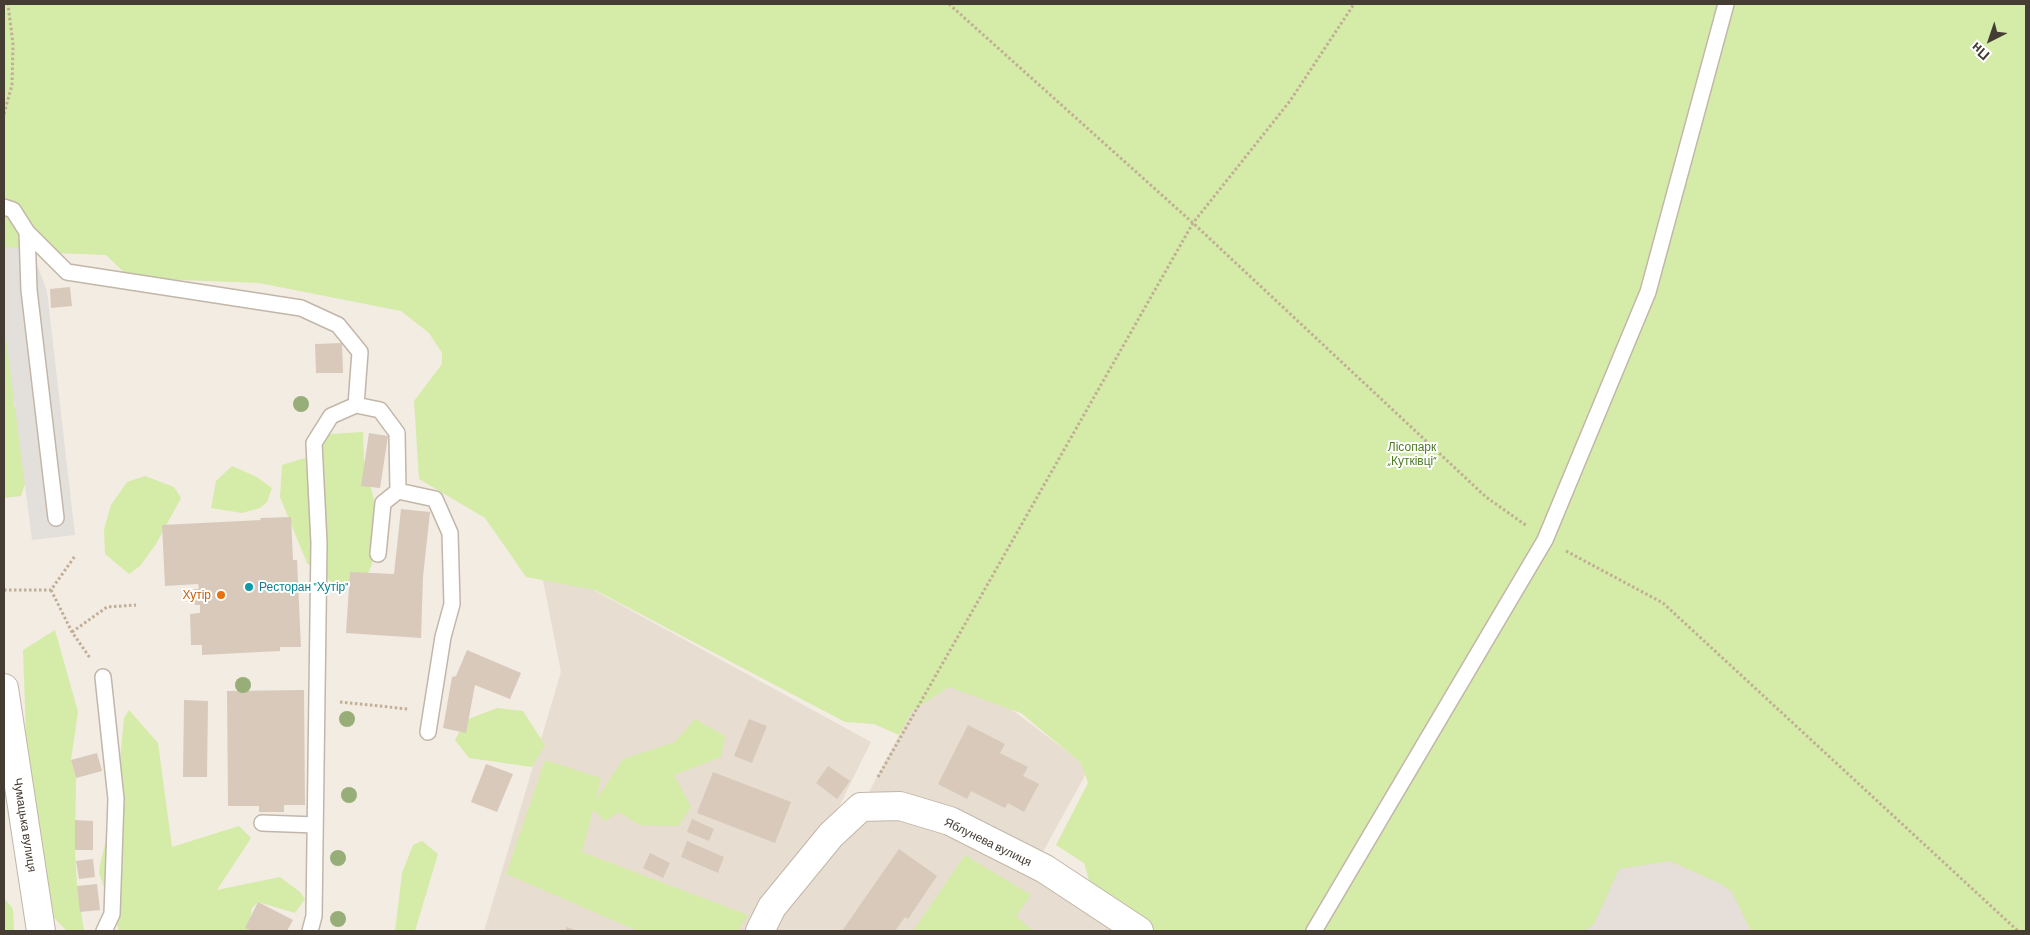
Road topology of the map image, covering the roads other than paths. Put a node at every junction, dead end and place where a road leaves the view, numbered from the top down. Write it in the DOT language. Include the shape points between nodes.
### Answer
graph roads {
  1 [pos="1726,4"];
  2 [pos="4,207"];
  3 [pos="27,232"];
  4 [pos="356,405"];
  5 [pos="398,491"];
  6 [pos="56,518"];
  7 [pos="378,554"];
  8 [pos="103,677"];
  9 [pos="4,688"];
  10 [pos="428,732"];
  11 [pos="262,823"];
  12 [pos="315,825"];
  13 [pos="41,931"];
  14 [pos="104,931"];
  15 [pos="310,931"];
  16 [pos="760,931"];
  17 [pos="1139,931"];
  18 [pos="1314,931"];
  1 -- 18 [label="lane" via="1648,292 1545,540"];
  2 -- 3 [label="lane" via="13,210"];
  3 -- 4 [label="lane" via="67,272 301,308 338,325 360,352"];
  3 -- 6 [label="lane" via="29,290"];
  4 -- 5 [label="lane" via="380,410 397,433"];
  4 -- 12 [label="lane" via="331,416 314,443 319,543"];
  5 -- 7 [label="lane" via="384,503"];
  5 -- 10 [label="lane" via="434,499 450,533 452,604 443,637"];
  8 -- 14 [label="lane" via="116,799 112,914"];
  9 -- 13 [label="street, Чумацька вулиця"];
  11 -- 12 [label="lane"];
  12 -- 15 [label="lane" via="314,916"];
  16 -- 17 [label="street, Яблунева вулиця" via="778,900 831,835 861,807 900,806 950,821 1045,870"];
}
